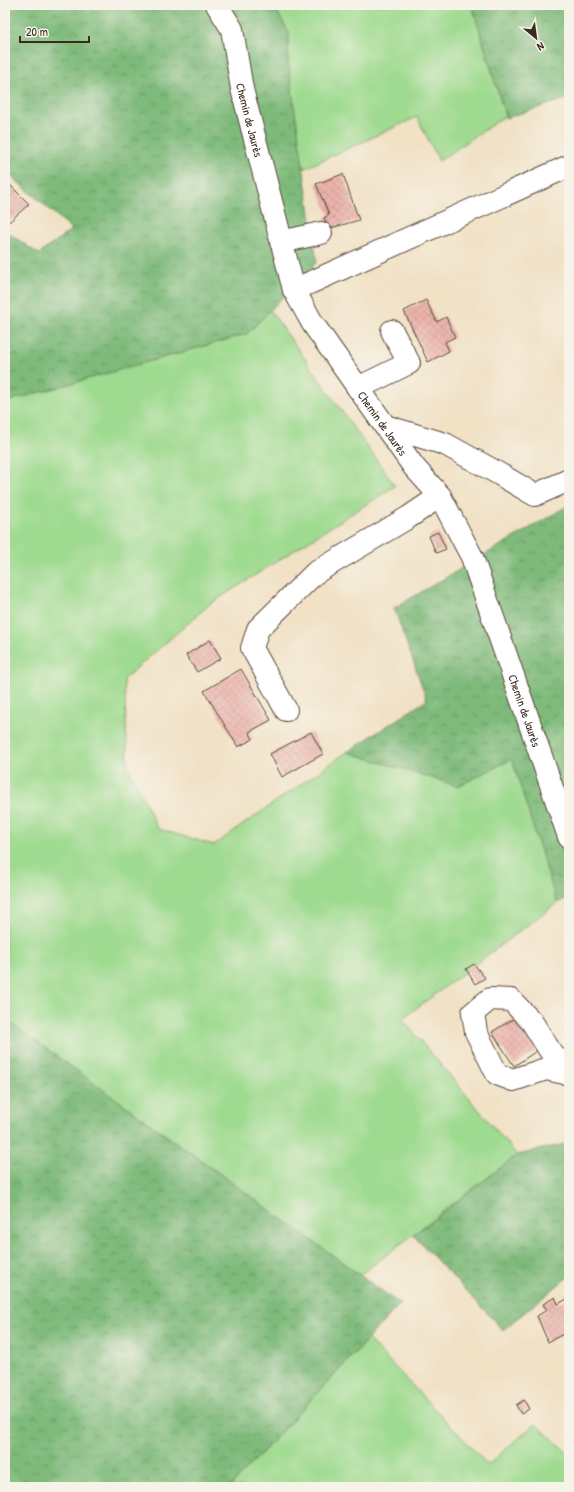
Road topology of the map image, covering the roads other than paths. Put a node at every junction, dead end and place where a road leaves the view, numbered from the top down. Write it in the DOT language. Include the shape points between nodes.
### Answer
graph roads {
  1 [pos="217,5"];
  2 [pos="569,166"];
  3 [pos="321,233"];
  4 [pos="281,242"];
  5 [pos="294,290"];
  6 [pos="392,331"];
  7 [pos="358,388"];
  8 [pos="385,426"];
  9 [pos="569,480"];
  10 [pos="440,496"];
  11 [pos="286,710"];
  12 [pos="569,837"];
  13 [pos="569,1068"];
  14 [pos="569,1074"];
  1 -- 4 [label="street, Chemin de Jaurès" via="232,29 242,89"];
  2 -- 5 [label="street"];
  3 -- 4 [label="street"];
  4 -- 5 [label="street, Chemin de Jaurès"];
  5 -- 7 [label="street, Chemin de Jaurès" via="313,324"];
  6 -- 7 [label="street" via="409,363"];
  7 -- 8 [label="street, Chemin de Jaurès"];
  8 -- 9 [label="street" via="445,444 535,495"];
  8 -- 10 [label="street, Chemin de Jaurès" via="414,467"];
  10 -- 11 [label="street" via="410,518 315,573 258,629 252,648"];
  10 -- 12 [label="street, Chemin de Jaurès" via="472,557"];
  13 -- 14 [label="street" via="552,1054 532,1022 511,1000 490,999 473,1013 476,1032 497,1074 513,1080 546,1069"];
}
